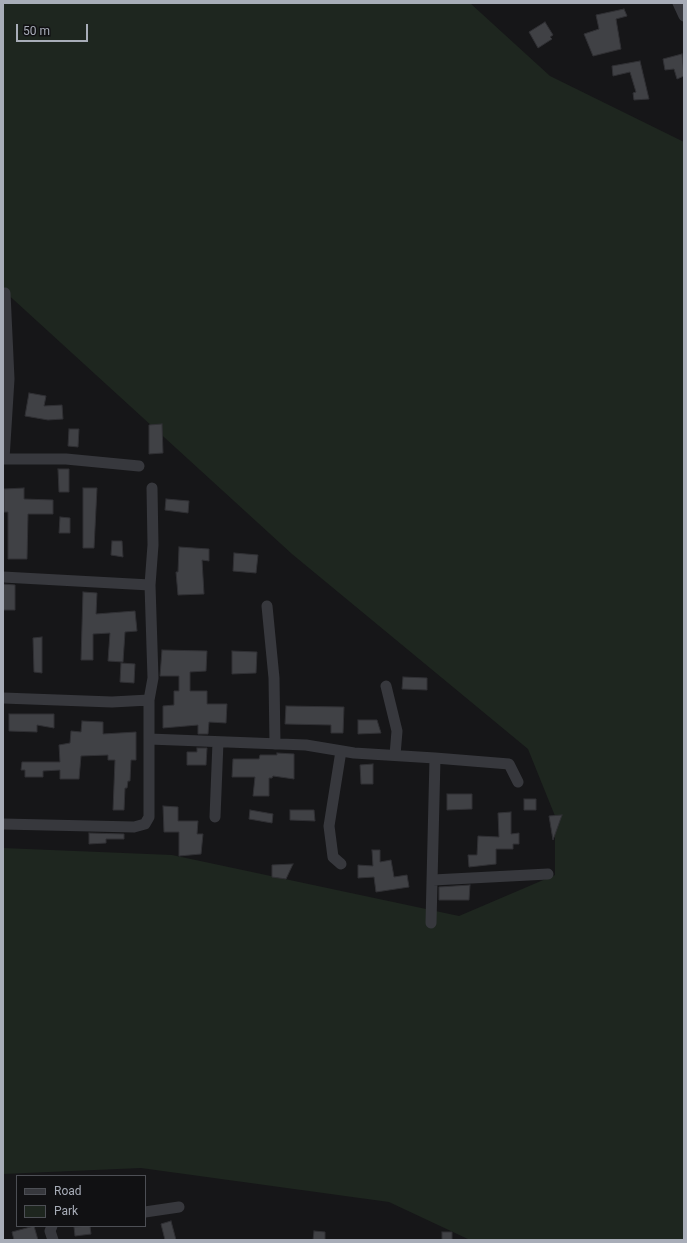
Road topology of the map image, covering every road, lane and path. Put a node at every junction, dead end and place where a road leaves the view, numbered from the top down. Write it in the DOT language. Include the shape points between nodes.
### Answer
graph roads {
  1 [pos="678,3"];
  2 [pos="684,16"];
  3 [pos="6,294"];
  4 [pos="4,459"];
  5 [pos="139,466"];
  6 [pos="152,488"];
  7 [pos="3,577"];
  8 [pos="150,584"];
  9 [pos="267,606"];
  10 [pos="386,686"];
  11 [pos="3,698"];
  12 [pos="149,700"];
  13 [pos="149,739"];
  14 [pos="218,742"];
  15 [pos="275,744"];
  16 [pos="341,751"];
  17 [pos="395,754"];
  18 [pos="435,758"];
  19 [pos="518,782"];
  20 [pos="215,817"];
  21 [pos="3,824"];
  22 [pos="340,864"];
  23 [pos="548,874"];
  24 [pos="432,880"];
  25 [pos="431,923"];
  26 [pos="178,1207"];
  27 [pos="146,1212"];
  28 [pos="52,1227"];
  29 [pos="53,1240"];
  1 -- 2 [label="street"];
  3 -- 4 [label="street" via="9,379"];
  4 -- 5 [label="street" via="66,460"];
  6 -- 8 [label="street" via="153,545"];
  7 -- 8 [label="street"];
  8 -- 12 [label="street" via="153,678"];
  9 -- 15 [label="street" via="274,678"];
  10 -- 17 [label="street" via="397,730"];
  11 -- 12 [label="street" via="112,702"];
  12 -- 13 [label="street"];
  13 -- 14 [label="street"];
  13 -- 21 [label="street" via="149,817 145,824 134,827"];
  14 -- 15 [label="street"];
  14 -- 20 [label="street"];
  15 -- 16 [label="street" via="306,745"];
  16 -- 17 [label="street"];
  16 -- 22 [label="street" via="328,826 334,857"];
  17 -- 18 [label="street"];
  18 -- 19 [label="street" via="509,764"];
  18 -- 24 [label="street"];
  23 -- 24 [label="street"];
  24 -- 25 [label="street"];
  26 -- 27 [label="street"];
  28 -- 29 [label="street" via="50,1231"];
}
